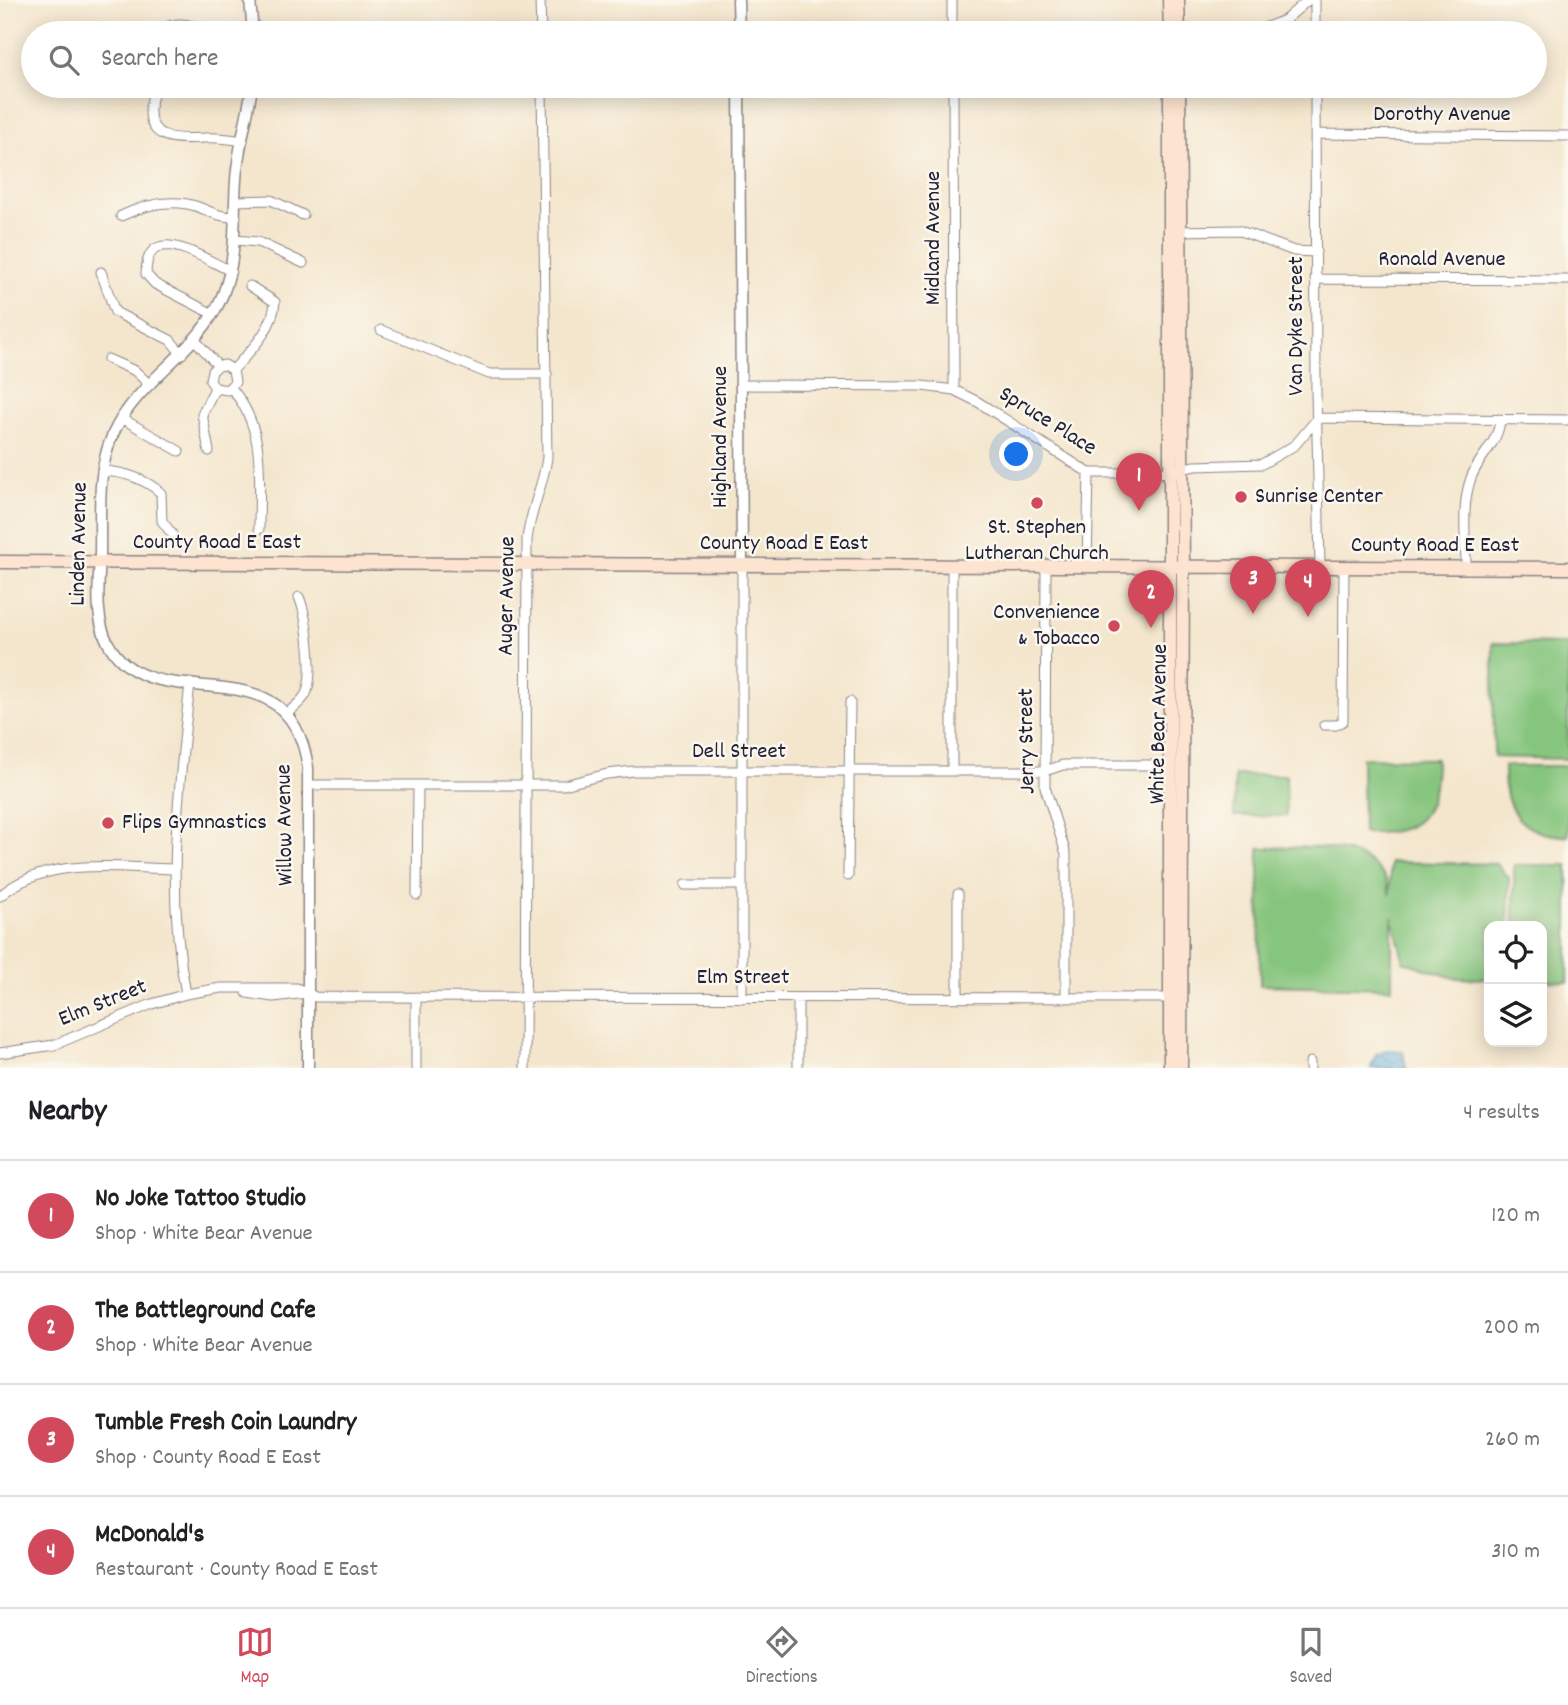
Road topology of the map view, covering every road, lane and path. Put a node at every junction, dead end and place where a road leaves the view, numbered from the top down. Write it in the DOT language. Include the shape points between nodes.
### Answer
graph roads {
  1 [pos="250,0"];
  2 [pos="540,0"];
  3 [pos="738,0"];
  4 [pos="952,0"];
  5 [pos="1169,0"];
  6 [pos="1178,0"];
  7 [pos="1308,0"];
  8 [pos="1315,0"];
  9 [pos="252,21"];
  10 [pos="541,21"];
  11 [pos="739,21"];
  12 [pos="953,21"];
  13 [pos="1170,21"];
  14 [pos="1179,21"];
  15 [pos="1282,21"];
  16 [pos="1315,21"];
  17 [pos="152,98"];
  18 [pos="250,98"];
  19 [pos="542,98"];
  20 [pos="739,98"];
  21 [pos="953,98"];
  22 [pos="1170,98"];
  23 [pos="1179,98"];
  24 [pos="1315,98"];
  25 [pos="1316,134"];
  26 [pos="1568,136"];
  27 [pos="243,141"];
  28 [pos="236,201"];
  29 [pos="303,215"];
  30 [pos="121,216"];
  31 [pos="236,217"];
  32 [pos="1175,231"];
  33 [pos="235,240"];
  34 [pos="1316,252"];
  35 [pos="303,264"];
  36 [pos="231,271"];
  37 [pos="101,272"];
  38 [pos="1315,279"];
  39 [pos="1568,280"];
  40 [pos="250,286"];
  41 [pos="213,314"];
  42 [pos="381,330"];
  43 [pos="195,340"];
  44 [pos="182,354"];
  45 [pos="108,359"];
  46 [pos="218,366"];
  47 [pos="233,370"];
  48 [pos="547,374"];
  49 [pos="149,385"];
  50 [pos="742,385"];
  51 [pos="215,388"];
  52 [pos="231,388"];
  53 [pos="954,390"];
  54 [pos="121,418"];
  55 [pos="1318,418"];
  56 [pos="1500,419"];
  57 [pos="1568,420"];
  58 [pos="179,451"];
  59 [pos="209,451"];
  60 [pos="1177,470"];
  61 [pos="103,471"];
  62 [pos="1089,473"];
  63 [pos="259,529"];
  64 [pos="172,534"];
  65 [pos="0,562"];
  66 [pos="100,563"];
  67 [pos="527,565"];
  68 [pos="742,565"];
  69 [pos="952,565"];
  70 [pos="1046,565"];
  71 [pos="1087,565"];
  72 [pos="1177,565"];
  73 [pos="1320,565"];
  74 [pos="1344,566"];
  75 [pos="1466,567"];
  76 [pos="1568,568"];
  77 [pos="299,597"];
  78 [pos="190,683"];
  79 [pos="850,702"];
  80 [pos="286,714"];
  81 [pos="1324,725"];
  82 [pos="1172,765"];
  83 [pos="849,771"];
  84 [pos="952,771"];
  85 [pos="1045,771"];
  86 [pos="742,772"];
  87 [pos="308,785"];
  88 [pos="525,785"];
  89 [pos="418,786"];
  90 [pos="173,869"];
  91 [pos="848,876"];
  92 [pos="685,885"];
  93 [pos="742,885"];
  94 [pos="958,894"];
  95 [pos="417,895"];
  96 [pos="0,896"];
  97 [pos="307,993"];
  98 [pos="186,994"];
  99 [pos="416,997"];
  100 [pos="525,997"];
  101 [pos="742,998"];
  102 [pos="798,998"];
  103 [pos="958,998"];
  104 [pos="1066,998"];
  105 [pos="1175,998"];
  106 [pos="0,1053"];
  107 [pos="309,1068"];
  108 [pos="416,1068"];
  109 [pos="525,1068"];
  110 [pos="798,1068"];
  111 [pos="1170,1068"];
  112 [pos="1181,1068"];
  1 -- 9 [label="street"];
  2 -- 10 [label="street"];
  3 -- 11 [label="street"];
  4 -- 12 [label="street"];
  5 -- 13 [label="main road"];
  6 -- 14 [label="main road"];
  7 -- 15 [label="street"];
  8 -- 16 [label="street"];
  17 -- 27 [label="street" via="152,120 165,136"];
  18 -- 27 [label="street, Linden Avenue"];
  19 -- 48 [label="street, Auger Avenue"];
  20 -- 50 [label="street, Highland Avenue"];
  21 -- 53 [label="street, Midland Avenue"];
  22 -- 32 [label="main road, White Bear Avenue"];
  23 -- 32 [label="main road, White Bear Avenue"];
  24 -- 25 [label="street, Van Dyke Street"];
  25 -- 26 [label="street, Dorothy Avenue"];
  25 -- 34 [label="street, Van Dyke Street"];
  27 -- 28 [label="street, Linden Avenue"];
  28 -- 29 [label="street" via="271,200"];
  28 -- 31 [label="street, Linden Avenue"];
  30 -- 31 [label="street" via="145,204 188,204 216,217"];
  31 -- 33 [label="street, Linden Avenue"];
  32 -- 34 [label="street" via="1238,230 1294,251"];
  32 -- 60 [label="main road, White Bear Avenue"];
  33 -- 35 [label="street" via="258,242"];
  33 -- 36 [label="street, Linden Avenue"];
  34 -- 38 [label="street, Van Dyke Street"];
  36 -- 41 [label="street, Linden Avenue"];
  36 -- 41 [label="street" via="173,245 151,251 146,262 146,274 155,284"];
  37 -- 44 [label="street" via="115,312 170,340"];
  38 -- 39 [label="street, Ronald Avenue"];
  38 -- 55 [label="street, Van Dyke Street"];
  40 -- 47 [label="street" via="271,296 275,308 263,336"];
  41 -- 43 [label="street, Linden Avenue"];
  42 -- 48 [label="street" via="489,374"];
  43 -- 44 [label="street, Linden Avenue"];
  43 -- 46 [label="street"];
  44 -- 49 [label="street, Linden Avenue"];
  45 -- 49 [label="street" via="135,371"];
  46 -- 47 [label="street"];
  46 -- 51 [label="street" via="210,375"];
  47 -- 52 [label="street" via="236,380"];
  48 -- 67 [label="street, Auger Avenue" via="547,458 544,482 529,519"];
  49 -- 54 [label="street, Linden Avenue"];
  50 -- 53 [label="street, Spruce Place"];
  50 -- 68 [label="street, Highland Avenue"];
  51 -- 52 [label="street"];
  51 -- 59 [label="street" via="202,414"];
  52 -- 63 [label="street" via="250,417 260,444"];
  53 -- 62 [label="street, Spruce Place"];
  54 -- 58 [label="street"];
  54 -- 61 [label="street, Linden Avenue"];
  55 -- 56 [label="street"];
  55 -- 60 [label="street, Spruce Place" via="1295,445 1262,464"];
  55 -- 73 [label="street, Van Dyke Street"];
  56 -- 57 [label="street"];
  56 -- 75 [label="street" via="1499,433 1470,481"];
  60 -- 62 [label="street, Spruce Place"];
  60 -- 72 [label="main road, White Bear Avenue"];
  61 -- 64 [label="street" via="130,474 154,487 160,493 162,521"];
  61 -- 66 [label="street, Linden Avenue"];
  62 -- 71 [label="street"];
  65 -- 66 [label="main road, County Road E East"];
  66 -- 67 [label="main road, County Road E East"];
  66 -- 78 [label="street, Linden Avenue" via="100,619 115,653 142,674"];
  67 -- 68 [label="main road, County Road E East"];
  67 -- 88 [label="street, Auger Avenue"];
  68 -- 69 [label="main road, County Road E East"];
  68 -- 86 [label="street, Highland Avenue"];
  69 -- 70 [label="main road, County Road E East"];
  69 -- 84 [label="street"];
  70 -- 71 [label="main road, County Road E East"];
  70 -- 85 [label="street, Jerry Street"];
  71 -- 72 [label="main road, County Road E East"];
  72 -- 73 [label="main road, County Road E East"];
  72 -- 82 [label="main road, White Bear Avenue"];
  72 -- 105 [label="main road, White Bear Avenue"];
  73 -- 74 [label="main road, County Road E East"];
  74 -- 75 [label="main road, County Road E East"];
  74 -- 81 [label="street" via="1343,721"];
  75 -- 76 [label="main road, County Road E East"];
  77 -- 80 [label="street" via="307,615 308,685 300,703"];
  78 -- 80 [label="street, Linden Avenue" via="254,692"];
  78 -- 90 [label="street"];
  79 -- 83 [label="street"];
  80 -- 87 [label="street, Willow Avenue" via="304,745"];
  82 -- 85 [label="street, Dell Street" via="1063,765"];
  82 -- 105 [label="main road, White Bear Avenue"];
  83 -- 84 [label="street, Dell Street"];
  83 -- 86 [label="street, Dell Street"];
  83 -- 91 [label="street"];
  84 -- 85 [label="street, Dell Street"];
  85 -- 104 [label="street, Jerry Street" via="1047,800 1066,854"];
  86 -- 88 [label="street, Dell Street" via="621,771 564,785"];
  86 -- 93 [label="street, Highland Avenue"];
  87 -- 89 [label="street, Dell Street"];
  87 -- 97 [label="street, Willow Avenue"];
  88 -- 89 [label="street, Dell Street"];
  88 -- 100 [label="street, Auger Avenue"];
  89 -- 95 [label="street"];
  90 -- 96 [label="street" via="56,869 30,876"];
  90 -- 98 [label="street" via="175,927"];
  92 -- 93 [label="street"];
  93 -- 101 [label="street, Highland Avenue"];
  94 -- 103 [label="street"];
  97 -- 98 [label="street, Elm Street" via="273,997 221,988"];
  97 -- 99 [label="street, Elm Street" via="315,997"];
  97 -- 107 [label="street, Willow Avenue"];
  98 -- 106 [label="street, Elm Street" via="54,1045"];
  99 -- 100 [label="street, Elm Street"];
  99 -- 108 [label="street"];
  100 -- 101 [label="street, Elm Street"];
  100 -- 109 [label="street, Auger Avenue"];
  101 -- 102 [label="street, Elm Street"];
  102 -- 103 [label="street, Elm Street"];
  102 -- 110 [label="street"];
  103 -- 104 [label="street, Elm Street"];
  104 -- 105 [label="street, Elm Street"];
  105 -- 111 [label="main road, White Bear Avenue"];
  105 -- 112 [label="main road, White Bear Avenue"];
}
